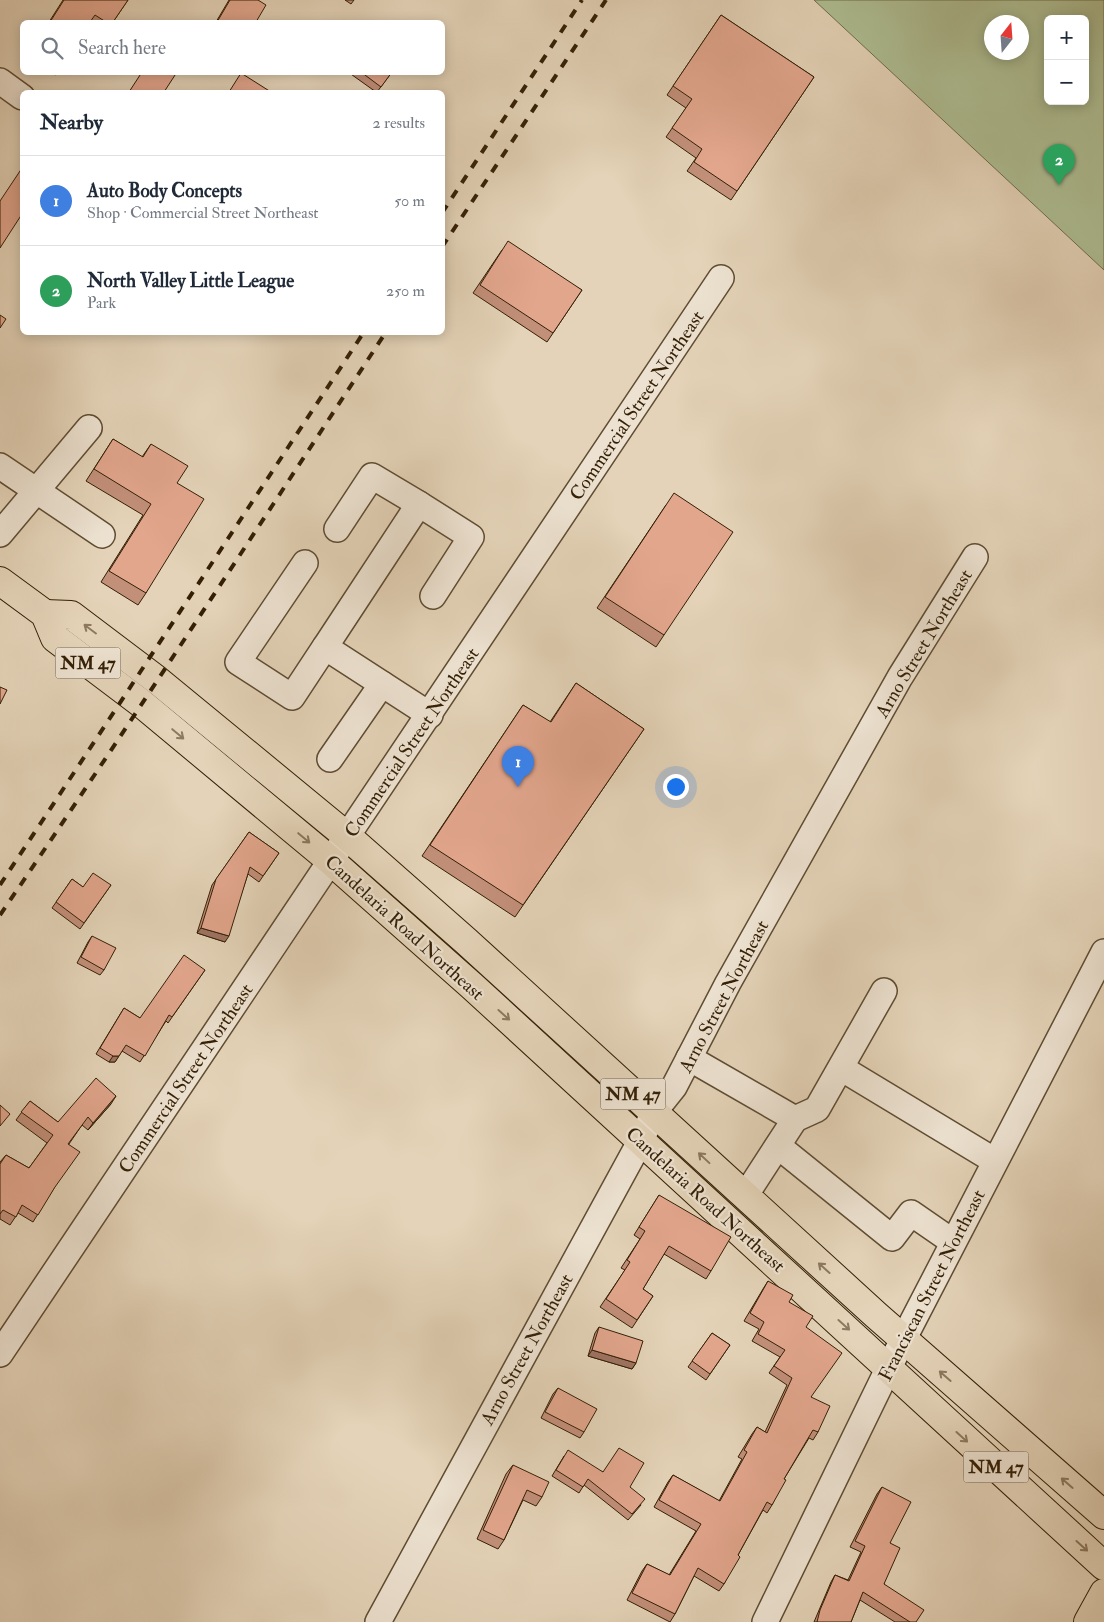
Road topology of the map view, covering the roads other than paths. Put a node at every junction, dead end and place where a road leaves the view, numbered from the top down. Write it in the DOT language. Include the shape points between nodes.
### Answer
graph roads {
  1 [pos="0,81"];
  2 [pos="20,96"];
  3 [pos="721,278"];
  4 [pos="89,428"];
  5 [pos="0,466"];
  6 [pos="37,490"];
  7 [pos="419,504"];
  8 [pos="337,529"];
  9 [pos="0,534"];
  10 [pos="102,534"];
  11 [pos="975,558"];
  12 [pos="305,563"];
  13 [pos="1,582"];
  14 [pos="433,596"];
  15 [pos="45,614"];
  16 [pos="325,647"];
  17 [pos="382,684"];
  18 [pos="430,714"];
  19 [pos="330,759"];
  20 [pos="348,837"];
  21 [pos="331,860"];
  22 [pos="1104,952"];
  23 [pos="884,991"];
  24 [pos="690,1058"];
  25 [pos="841,1068"];
  26 [pos="654,1112"];
  27 [pos="795,1118"];
  28 [pos="641,1140"];
  29 [pos="778,1146"];
  30 [pos="995,1161"];
  31 [pos="745,1196"];
  32 [pos="954,1242"];
  33 [pos="904,1338"];
  34 [pos="0,1354"];
  35 [pos="889,1367"];
  36 [pos="1104,1515"];
  37 [pos="1104,1566"];
  38 [pos="1104,1593"];
  39 [pos="378,1622"];
  40 [pos="764,1622"];
  41 [pos="1088,1622"];
  1 -- 2 [label="street"];
  3 -- 18 [label="street, Commercial Street Northeast"];
  4 -- 6 [label="street"];
  5 -- 6 [label="street"];
  6 -- 9 [label="street"];
  6 -- 10 [label="street"];
  7 -- 8 [label="street" via="372,476"];
  7 -- 14 [label="street" via="471,537"];
  7 -- 16 [label="street"];
  11 -- 24 [label="street, Arno Street Northeast" via="896,685 728,983"];
  12 -- 16 [label="street" via="238,662 292,697"];
  13 -- 15 [label="main road"];
  20 -- 15 [label="main road, Candelaria Road Northeast / NM 47, one-way" via="157,680 71,615"];
  15 -- 21 [label="main road, Candelaria Road Northeast / NM 47, one-way" via="55,638 141,703"];
  16 -- 17 [label="street"];
  17 -- 18 [label="street"];
  17 -- 19 [label="street"];
  18 -- 20 [label="street, Commercial Street Northeast"];
  20 -- 21 [label="street, Commercial Street Northeast"];
  20 -- 26 [label="main road, Candelaria Road Northeast / NM 47"];
  21 -- 28 [label="main road, Candelaria Road Northeast / NM 47, one-way"];
  21 -- 34 [label="street, Commercial Street Northeast"];
  22 -- 30 [label="street, Franciscan Street Northeast"];
  23 -- 25 [label="street"];
  24 -- 26 [label="street, Arno Street Northeast" via="674,1087"];
  24 -- 27 [label="street"];
  25 -- 27 [label="street" via="817,1109"];
  25 -- 30 [label="street"];
  26 -- 28 [label="street, Arno Street Northeast"];
  31 -- 26 [label="main road, Candelaria Road Northeast / NM 47, one-way"];
  27 -- 29 [label="street"];
  28 -- 35 [label="main road, Candelaria Road Northeast / NM 47, one-way"];
  28 -- 39 [label="street, Arno Street Northeast"];
  29 -- 31 [label="street"];
  29 -- 32 [label="street" via="892,1238 911,1213"];
  30 -- 32 [label="street, Franciscan Street Northeast"];
  33 -- 31 [label="main road, Candelaria Road Northeast / NM 47, one-way"];
  32 -- 33 [label="street, Franciscan Street Northeast"];
  33 -- 35 [label="street, Franciscan Street Northeast"];
  36 -- 33 [label="main road, Candelaria Road Northeast / NM 47, one-way"];
  35 -- 37 [label="main road, Candelaria Road Northeast / NM 47, one-way"];
  35 -- 40 [label="street, Franciscan Street Northeast"];
  38 -- 41 [label="main road"];
}
